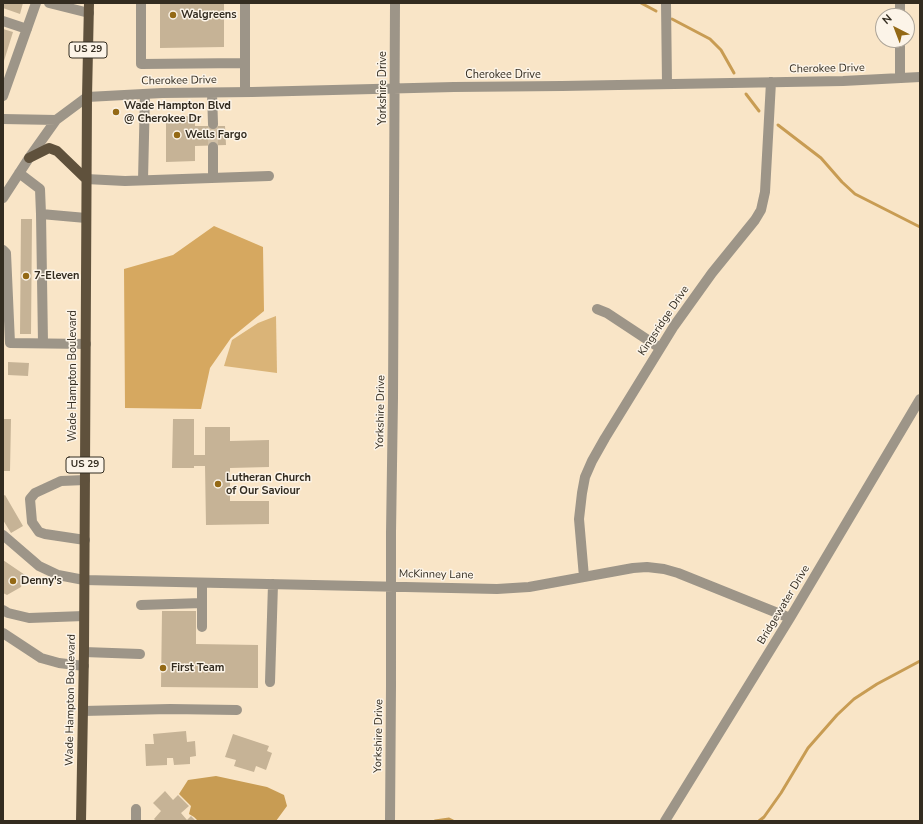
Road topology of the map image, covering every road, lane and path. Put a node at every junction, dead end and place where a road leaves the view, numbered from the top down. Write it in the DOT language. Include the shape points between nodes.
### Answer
graph roads {
  1 [pos="36,3"];
  2 [pos="49,3"];
  3 [pos="141,3"];
  4 [pos="245,3"];
  5 [pos="395,3"];
  6 [pos="666,3"];
  7 [pos="89,8"];
  8 [pos="3,22"];
  9 [pos="27,29"];
  10 [pos="900,48"];
  11 [pos="245,63"];
  12 [pos="900,78"];
  13 [pos="920,78"];
  14 [pos="771,82"];
  15 [pos="667,84"];
  16 [pos="395,89"];
  17 [pos="212,92"];
  18 [pos="244,92"];
  19 [pos="145,94"];
  20 [pos="3,96"];
  21 [pos="87,97"];
  22 [pos="3,119"];
  23 [pos="56,120"];
  24 [pos="213,124"];
  25 [pos="212,147"];
  26 [pos="29,158"];
  27 [pos="19,173"];
  28 [pos="269,176"];
  29 [pos="213,178"];
  30 [pos="86,179"];
  31 [pos="143,180"];
  32 [pos="6,187"];
  33 [pos="3,198"];
  34 [pos="41,214"];
  35 [pos="86,218"];
  36 [pos="3,250"];
  37 [pos="597,309"];
  38 [pos="43,343"];
  39 [pos="86,344"];
  40 [pos="660,348"];
  41 [pos="920,399"];
  42 [pos="85,480"];
  43 [pos="3,534"];
  44 [pos="84,540"];
  45 [pos="584,577"];
  46 [pos="84,580"];
  47 [pos="202,583"];
  48 [pos="273,584"];
  49 [pos="391,586"];
  50 [pos="202,603"];
  51 [pos="141,605"];
  52 [pos="3,610"];
  53 [pos="84,616"];
  54 [pos="790,618"];
  55 [pos="202,627"];
  56 [pos="3,633"];
  57 [pos="84,652"];
  58 [pos="140,654"];
  59 [pos="84,666"];
  60 [pos="270,682"];
  61 [pos="238,710"];
  62 [pos="82,711"];
  63 [pos="136,809"];
  64 [pos="81,821"];
  65 [pos="136,821"];
  66 [pos="390,821"];
  67 [pos="665,821"];
  1 -- 9 [label="street"];
  2 -- 7 [label="street"];
  3 -- 11 [label="street" via="141,64"];
  4 -- 11 [label="street"];
  5 -- 16 [label="street, Yorkshire Drive"];
  6 -- 15 [label="street"];
  7 -- 21 [label="main road, Wade Hampton Boulevard / US 29"];
  8 -- 9 [label="street"];
  9 -- 20 [label="street"];
  10 -- 12 [label="street"];
  11 -- 18 [label="street"];
  12 -- 13 [label="street, Cherokee Drive"];
  12 -- 14 [label="street, Cherokee Drive"];
  14 -- 15 [label="street, Cherokee Drive"];
  14 -- 40 [label="street, Kingsridge Drive" via="765,192 761,210 712,272"];
  15 -- 16 [label="street, Cherokee Drive"];
  16 -- 18 [label="street, Cherokee Drive"];
  16 -- 49 [label="street, Yorkshire Drive"];
  17 -- 18 [label="street, Cherokee Drive"];
  17 -- 19 [label="street, Cherokee Drive"];
  17 -- 24 [label="street"];
  19 -- 21 [label="street, Cherokee Drive"];
  19 -- 31 [label="street"];
  21 -- 23 [label="street"];
  21 -- 30 [label="main road, Wade Hampton Boulevard / US 29"];
  22 -- 23 [label="street"];
  23 -- 26 [label="street"];
  25 -- 29 [label="street"];
  26 -- 27 [label="street"];
  26 -- 30 [label="main road" via="49,148 58,151"];
  27 -- 32 [label="street"];
  27 -- 34 [label="street" via="40,189"];
  28 -- 29 [label="street"];
  29 -- 31 [label="street"];
  30 -- 31 [label="street"];
  30 -- 35 [label="main road, Wade Hampton Boulevard / US 29"];
  32 -- 33 [label="street"];
  34 -- 35 [label="street"];
  34 -- 38 [label="street"];
  35 -- 39 [label="main road, Wade Hampton Boulevard / US 29"];
  36 -- 38 [label="street" via="6,253 10,343"];
  37 -- 40 [label="street"];
  38 -- 39 [label="street"];
  39 -- 42 [label="main road, Wade Hampton Boulevard / US 29"];
  40 -- 45 [label="street, Kingsridge Drive" via="605,438 585,477 580,519"];
  41 -- 54 [label="street, Bridgewater Drive"];
  42 -- 44 [label="main road, Wade Hampton Boulevard / US 29"];
  42 -- 44 [label="street" via="61,481 35,493 30,499 32,522 39,532"];
  43 -- 46 [label="street, McKinney Lane" via="39,566 58,575"];
  44 -- 46 [label="main road, Wade Hampton Boulevard / US 29"];
  45 -- 49 [label="street, McKinney Lane" via="529,587 497,589"];
  45 -- 54 [label="street, McKinney Lane" via="633,568 664,569"];
  46 -- 47 [label="street, McKinney Lane"];
  46 -- 53 [label="main road, Wade Hampton Boulevard / US 29"];
  47 -- 48 [label="street, McKinney Lane"];
  47 -- 50 [label="street"];
  48 -- 49 [label="street, McKinney Lane"];
  48 -- 60 [label="street"];
  49 -- 66 [label="street, Yorkshire Drive"];
  50 -- 51 [label="street"];
  50 -- 55 [label="street"];
  52 -- 53 [label="street" via="29,618"];
  53 -- 57 [label="main road, Wade Hampton Boulevard / US 29"];
  54 -- 67 [label="street, Bridgewater Drive"];
  56 -- 59 [label="street" via="42,658"];
  57 -- 58 [label="street"];
  57 -- 59 [label="main road, Wade Hampton Boulevard / US 29"];
  59 -- 62 [label="main road, Wade Hampton Boulevard / US 29"];
  61 -- 62 [label="street"];
  62 -- 64 [label="main road, Wade Hampton Boulevard / US 29"];
  63 -- 65 [label="street"];
}
